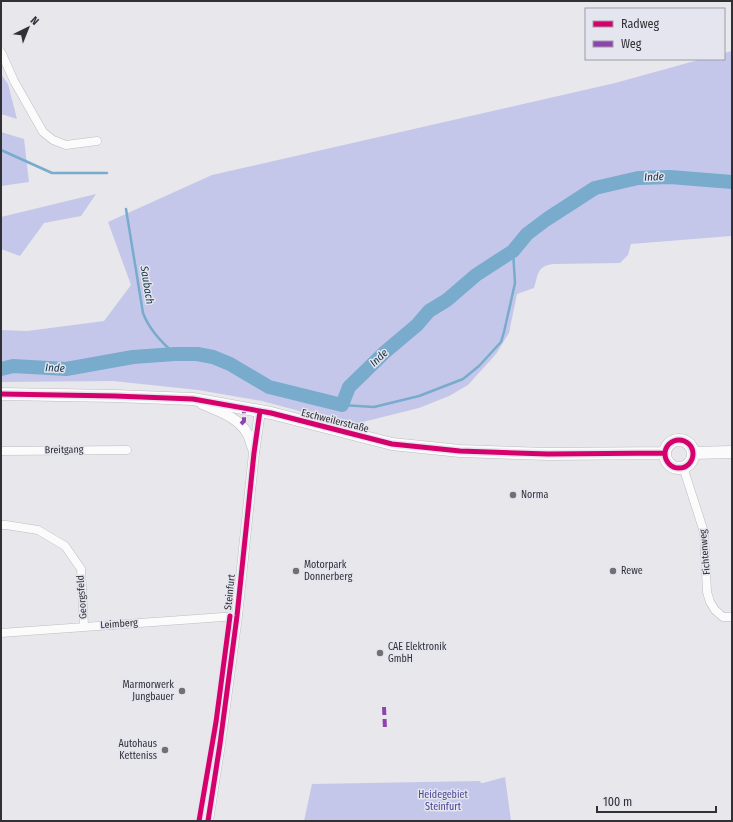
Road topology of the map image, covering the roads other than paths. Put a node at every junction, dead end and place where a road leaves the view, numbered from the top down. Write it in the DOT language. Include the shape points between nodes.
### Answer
graph roads {
  1 [pos="1,52"];
  2 [pos="97,141"];
  3 [pos="1,394"];
  4 [pos="193,400"];
  5 [pos="260,411"];
  6 [pos="127,450"];
  7 [pos="1,451"];
  8 [pos="732,452"];
  9 [pos="254,453"];
  10 [pos="665,453"];
  11 [pos="693,453"];
  12 [pos="683,467"];
  13 [pos="1,525"];
  14 [pos="237,616"];
  15 [pos="732,617"];
  16 [pos="84,626"];
  17 [pos="1,633"];
  18 [pos="208,821"];
  1 -- 2 [label="street" via="43,132 52,140 66,144"];
  3 -- 4 [label="main road, Eschweilerstraße"];
  4 -- 5 [label="main road, Eschweilerstraße"];
  4 -- 9 [label="street" via="241,424"];
  5 -- 9 [label="street, Steinfurt"];
  5 -- 10 [label="main road, Eschweilerstraße" via="392,444 460,451 548,454"];
  6 -- 7 [label="street, Breitgang"];
  8 -- 11 [label="main road"];
  9 -- 14 [label="street, Steinfurt"];
  10 -- 11 [label="main road" via="669,444 682,440 690,444"];
  10 -- 12 [label="main road" via="670,464"];
  11 -- 12 [label="main road" via="692,460"];
  12 -- 15 [label="street, Fichtenweg" via="704,532 707,592 710,602 723,617"];
  13 -- 16 [label="street, Georgsfeld" via="38,530 65,546 80,569"];
  14 -- 16 [label="street, Leimberg"];
  14 -- 18 [label="street, Steinfurt"];
  16 -- 17 [label="street, Leimberg"];
}
